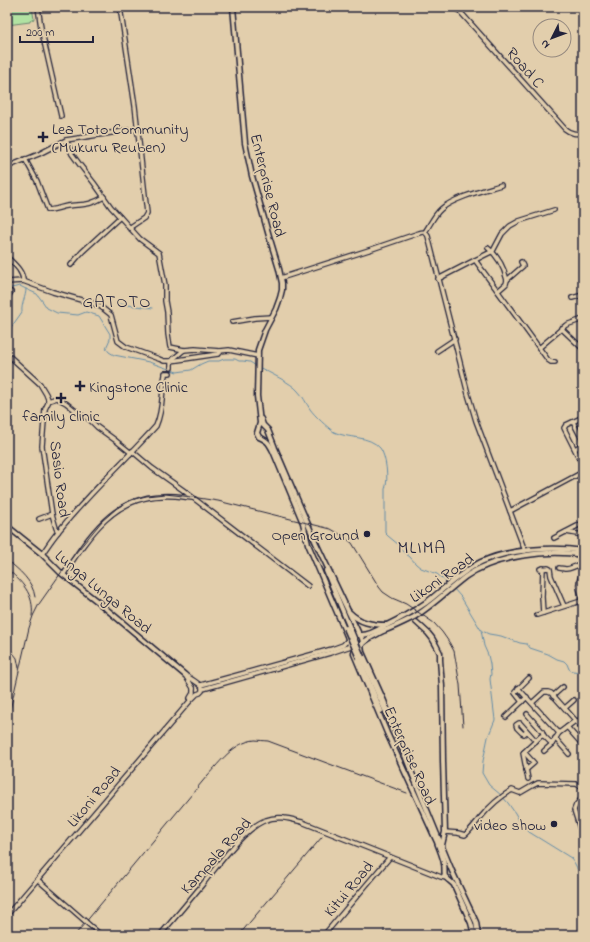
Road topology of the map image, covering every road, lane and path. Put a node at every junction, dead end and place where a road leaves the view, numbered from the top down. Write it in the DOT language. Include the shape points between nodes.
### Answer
graph roads {
  1 [pos="38,7"];
  2 [pos="120,7"];
  3 [pos="233,7"];
  4 [pos="456,7"];
  5 [pos="61,116"];
  6 [pos="137,129"];
  7 [pos="583,133"];
  8 [pos="66,140"];
  9 [pos="25,159"];
  10 [pos="7,167"];
  11 [pos="501,185"];
  12 [pos="104,197"];
  13 [pos="554,210"];
  14 [pos="120,217"];
  15 [pos="129,228"];
  16 [pos="425,232"];
  17 [pos="488,248"];
  18 [pos="493,251"];
  19 [pos="7,257"];
  20 [pos="475,260"];
  21 [pos="521,262"];
  22 [pos="71,265"];
  23 [pos="281,278"];
  24 [pos="438,279"];
  25 [pos="507,280"];
  26 [pos="23,281"];
  27 [pos="7,282"];
  28 [pos="498,291"];
  29 [pos="11,292"];
  30 [pos="583,296"];
  31 [pos="7,298"];
  32 [pos="572,298"];
  33 [pos="271,316"];
  34 [pos="583,319"];
  35 [pos="232,322"];
  36 [pos="561,328"];
  37 [pos="455,340"];
  38 [pos="539,348"];
  39 [pos="583,349"];
  40 [pos="184,350"];
  41 [pos="220,351"];
  42 [pos="438,351"];
  43 [pos="7,354"];
  44 [pos="258,356"];
  45 [pos="172,361"];
  46 [pos="554,362"];
  47 [pos="171,368"];
  48 [pos="170,373"];
  49 [pos="48,401"];
  50 [pos="260,416"];
  51 [pos="583,417"];
  52 [pos="573,422"];
  53 [pos="265,427"];
  54 [pos="259,428"];
  55 [pos="269,433"];
  56 [pos="263,438"];
  57 [pos="583,440"];
  58 [pos="583,444"];
  59 [pos="574,449"];
  60 [pos="131,453"];
  61 [pos="580,460"];
  62 [pos="583,472"];
  63 [pos="194,499"];
  64 [pos="510,511"];
  65 [pos="52,514"];
  66 [pos="40,519"];
  67 [pos="583,523"];
  68 [pos="7,526"];
  69 [pos="58,532"];
  70 [pos="566,532"];
  71 [pos="583,535"];
  72 [pos="554,538"];
  73 [pos="316,543"];
  74 [pos="308,544"];
  75 [pos="525,551"];
  76 [pos="583,551"];
  77 [pos="42,554"];
  78 [pos="583,555"];
  79 [pos="583,567"];
  80 [pos="559,568"];
  81 [pos="583,572"];
  82 [pos="64,574"];
  83 [pos="453,584"];
  84 [pos="583,585"];
  85 [pos="308,586"];
  86 [pos="579,588"];
  87 [pos="564,606"];
  88 [pos="345,607"];
  89 [pos="412,612"];
  90 [pos="543,613"];
  91 [pos="537,615"];
  92 [pos="414,616"];
  93 [pos="404,617"];
  94 [pos="410,619"];
  95 [pos="416,622"];
  96 [pos="390,624"];
  97 [pos="359,634"];
  98 [pos="366,637"];
  99 [pos="348,640"];
  100 [pos="362,645"];
  101 [pos="352,647"];
  102 [pos="185,675"];
  103 [pos="529,678"];
  104 [pos="200,686"];
  105 [pos="563,687"];
  106 [pos="518,688"];
  107 [pos="193,689"];
  108 [pos="197,694"];
  109 [pos="553,696"];
  110 [pos="527,698"];
  111 [pos="574,700"];
  112 [pos="522,702"];
  113 [pos="532,703"];
  114 [pos="565,708"];
  115 [pos="527,714"];
  116 [pos="506,717"];
  117 [pos="583,717"];
  118 [pos="577,722"];
  119 [pos="567,727"];
  120 [pos="583,728"];
  121 [pos="395,730"];
  122 [pos="527,731"];
  123 [pos="387,732"];
  124 [pos="560,733"];
  125 [pos="544,736"];
  126 [pos="555,738"];
  127 [pos="536,741"];
  128 [pos="583,742"];
  129 [pos="552,744"];
  130 [pos="544,751"];
  131 [pos="524,752"];
  132 [pos="569,754"];
  133 [pos="526,770"];
  134 [pos="528,779"];
  135 [pos="583,787"];
  136 [pos="583,797"];
  137 [pos="84,824"];
  138 [pos="445,832"];
  139 [pos="583,838"];
  140 [pos="442,845"];
  141 [pos="390,857"];
  142 [pos="445,872"];
  143 [pos="453,873"];
  144 [pos="433,874"];
  145 [pos="448,878"];
  146 [pos="38,880"];
  147 [pos="7,915"];
  148 [pos="101,935"];
  149 [pos="160,935"];
  150 [pos="324,935"];
  151 [pos="474,935"];
  152 [pos="478,935"];
  1 -- 5 [label="street" via="40,28"];
  2 -- 6 [label="street"];
  3 -- 23 [label="main road, Enterprise Road" via="245,144"];
  4 -- 7 [label="street, Road C" via="565,129 575,134"];
  6 -- 8 [label="street"];
  6 -- 15 [label="street" via="146,213 144,218"];
  8 -- 9 [label="street"];
  8 -- 12 [label="street" via="72,154"];
  9 -- 10 [label="street"];
  9 -- 12 [label="street" via="48,210 90,204"];
  11 -- 16 [label="street" via="444,206"];
  12 -- 14 [label="street"];
  13 -- 18 [label="street" via="510,226 502,234"];
  14 -- 15 [label="street"];
  14 -- 22 [label="street"];
  15 -- 40 [label="street" via="159,253 165,285 170,346"];
  16 -- 23 [label="street"];
  16 -- 24 [label="street"];
  17 -- 18 [label="street"];
  18 -- 20 [label="street"];
  18 -- 25 [label="street"];
  19 -- 26 [label="street" via="21,271"];
  20 -- 24 [label="street"];
  20 -- 28 [label="street"];
  21 -- 25 [label="street" via="523,266"];
  23 -- 33 [label="main road, Enterprise Road" via="282,290"];
  24 -- 37 [label="street"];
  25 -- 28 [label="street"];
  26 -- 27 [label="street"];
  26 -- 45 [label="street" via="102,307 111,315 121,344 164,361"];
  28 -- 38 [label="street"];
  29 -- 31 [label="street"];
  30 -- 32 [label="street"];
  33 -- 35 [label="street"];
  33 -- 44 [label="main road, Enterprise Road" via="260,342"];
  34 -- 36 [label="street"];
  36 -- 38 [label="street"];
  36 -- 39 [label="street"];
  37 -- 42 [label="street"];
  37 -- 64 [label="street" via="476,421"];
  38 -- 46 [label="street" via="548,360"];
  40 -- 41 [label="street"];
  40 -- 45 [label="street"];
  41 -- 44 [label="street" via="229,350"];
  41 -- 45 [label="street" via="218,354"];
  43 -- 49 [label="street" via="40,384"];
  44 -- 50 [label="main road, Enterprise Road" via="257,396"];
  45 -- 47 [label="street"];
  48 -- 60 [label="street" via="164,375 163,401 156,426"];
  49 -- 60 [label="street" via="57,398 63,401"];
  49 -- 65 [label="street, Sasio Road" via="42,446"];
  50 -- 53 [label="main road"];
  50 -- 54 [label="main road"];
  51 -- 52 [label="street"];
  52 -- 57 [label="street"];
  52 -- 59 [label="street" via="564,428"];
  53 -- 54 [label="main road"];
  53 -- 55 [label="main road"];
  54 -- 56 [label="main road" via="257,435"];
  55 -- 56 [label="main road"];
  55 -- 73 [label="main road"];
  56 -- 74 [label="main road" via="269,443 280,466 303,523"];
  58 -- 59 [label="street"];
  59 -- 61 [label="street"];
  60 -- 63 [label="street"];
  60 -- 69 [label="street"];
  62 -- 64 [label="street"];
  63 -- 82 [label="street" via="173,496 149,497 119,509 100,524"];
  63 -- 85 [label="street"];
  64 -- 75 [label="street"];
  65 -- 66 [label="street"];
  65 -- 69 [label="street, Sasio Road"];
  67 -- 70 [label="street"];
  68 -- 77 [label="main road, Lunga Lunga Road"];
  69 -- 77 [label="street"];
  70 -- 71 [label="street"];
  70 -- 72 [label="street"];
  73 -- 88 [label="main road"];
  73 -- 121 [label="main road, bridge" via="384,710"];
  74 -- 99 [label="main road"];
  74 -- 123 [label="main road, bridge" via="316,555 387,725"];
  75 -- 76 [label="main road, Likoni Road"];
  75 -- 83 [label="main road, Likoni Road" via="500,555 482,562 470,568"];
  77 -- 82 [label="main road, Lunga Lunga Road"];
  78 -- 83 [label="main road, Likoni Road" via="554,553 502,560 483,567"];
  79 -- 80 [label="street" via="578,565"];
  81 -- 86 [label="street"];
  82 -- 102 [label="main road, Lunga Lunga Road"];
  83 -- 89 [label="main road, Likoni Road"];
  83 -- 92 [label="main road, Likoni Road" via="447,592"];
  84 -- 86 [label="street"];
  86 -- 87 [label="street" via="581,601"];
  87 -- 90 [label="street"];
  87 -- 90 [label="street" via="550,569 541,569"];
  88 -- 96 [label="main road" via="365,623"];
  88 -- 97 [label="main road"];
  89 -- 92 [label="main road"];
  89 -- 93 [label="main road, Likoni Road"];
  90 -- 91 [label="street"];
  92 -- 94 [label="main road, Likoni Road"];
  92 -- 95 [label="main road"];
  93 -- 94 [label="main road"];
  93 -- 96 [label="main road, Likoni Road"];
  94 -- 95 [label="main road"];
  94 -- 98 [label="main road, Likoni Road"];
  95 -- 138 [label="main road, Enterprise Road" via="431,636 440,653"];
  96 -- 98 [label="main road, Likoni Road"];
  97 -- 98 [label="main road, Likoni Road"];
  97 -- 99 [label="main road" via="352,634"];
  97 -- 100 [label="main road"];
  98 -- 100 [label="main road, Likoni Road"];
  99 -- 101 [label="main road"];
  99 -- 104 [label="street" via="332,649"];
  100 -- 101 [label="main road"];
  100 -- 121 [label="main road, Enterprise Road" via="362,652"];
  101 -- 104 [label="street"];
  101 -- 123 [label="main road, Enterprise Road"];
  102 -- 104 [label="street, Lunga Lunga Road"];
  102 -- 107 [label="street, Lunga Lunga Road"];
  103 -- 106 [label="street"];
  104 -- 107 [label="street, Likoni Road" via="195,685"];
  104 -- 108 [label="street, Likoni Road" via="201,692"];
  105 -- 109 [label="street"];
  106 -- 110 [label="street"];
  106 -- 112 [label="street" via="515,693"];
  107 -- 108 [label="street"];
  107 -- 137 [label="street, Likoni Road" via="184,706"];
  108 -- 137 [label="street, Likoni Road"];
  109 -- 113 [label="street" via="550,692 544,692"];
  109 -- 114 [label="street"];
  110 -- 112 [label="street"];
  110 -- 113 [label="street"];
  111 -- 114 [label="street"];
  112 -- 116 [label="street"];
  113 -- 124 [label="street"];
  114 -- 118 [label="street"];
  115 -- 125 [label="street"];
  117 -- 118 [label="street"];
  118 -- 119 [label="street"];
  118 -- 120 [label="street"];
  119 -- 124 [label="street"];
  119 -- 128 [label="street" via="581,743"];
  121 -- 140 [label="main road, Enterprise Road"];
  122 -- 127 [label="street"];
  123 -- 142 [label="main road, Enterprise Road" via="437,842"];
  124 -- 126 [label="street"];
  125 -- 127 [label="street"];
  125 -- 129 [label="street"];
  126 -- 129 [label="street"];
  126 -- 132 [label="street"];
  127 -- 131 [label="street"];
  129 -- 130 [label="street"];
  131 -- 133 [label="street" via="522,755"];
  131 -- 133 [label="street" via="534,763"];
  133 -- 134 [label="street"];
  135 -- 138 [label="street" via="576,784 538,783 520,793 512,790 504,794 481,816 465,835"];
  136 -- 139 [label="street" via="574,810"];
  137 -- 146 [label="street, Likoni Road"];
  137 -- 147 [label="street, Likoni Road"];
  138 -- 140 [label="main road, Enterprise Road"];
  140 -- 143 [label="main road, Enterprise Road"];
  141 -- 144 [label="street, Kampala Road"];
  141 -- 149 [label="street, Kampala Road" via="302,822 281,818 267,819 256,824 240,839"];
  141 -- 150 [label="street, Kitui Road"];
  142 -- 143 [label="main road" via="449,870"];
  142 -- 144 [label="street" via="442,875"];
  142 -- 145 [label="main road, Enterprise Road"];
  143 -- 145 [label="main road" via="452,878"];
  143 -- 152 [label="main road, Enterprise Road" via="476,922"];
  144 -- 145 [label="street, Kampala Road"];
  145 -- 151 [label="main road, Enterprise Road" via="457,890"];
  146 -- 147 [label="street, Likoni Road"];
  146 -- 148 [label="street"];
}
